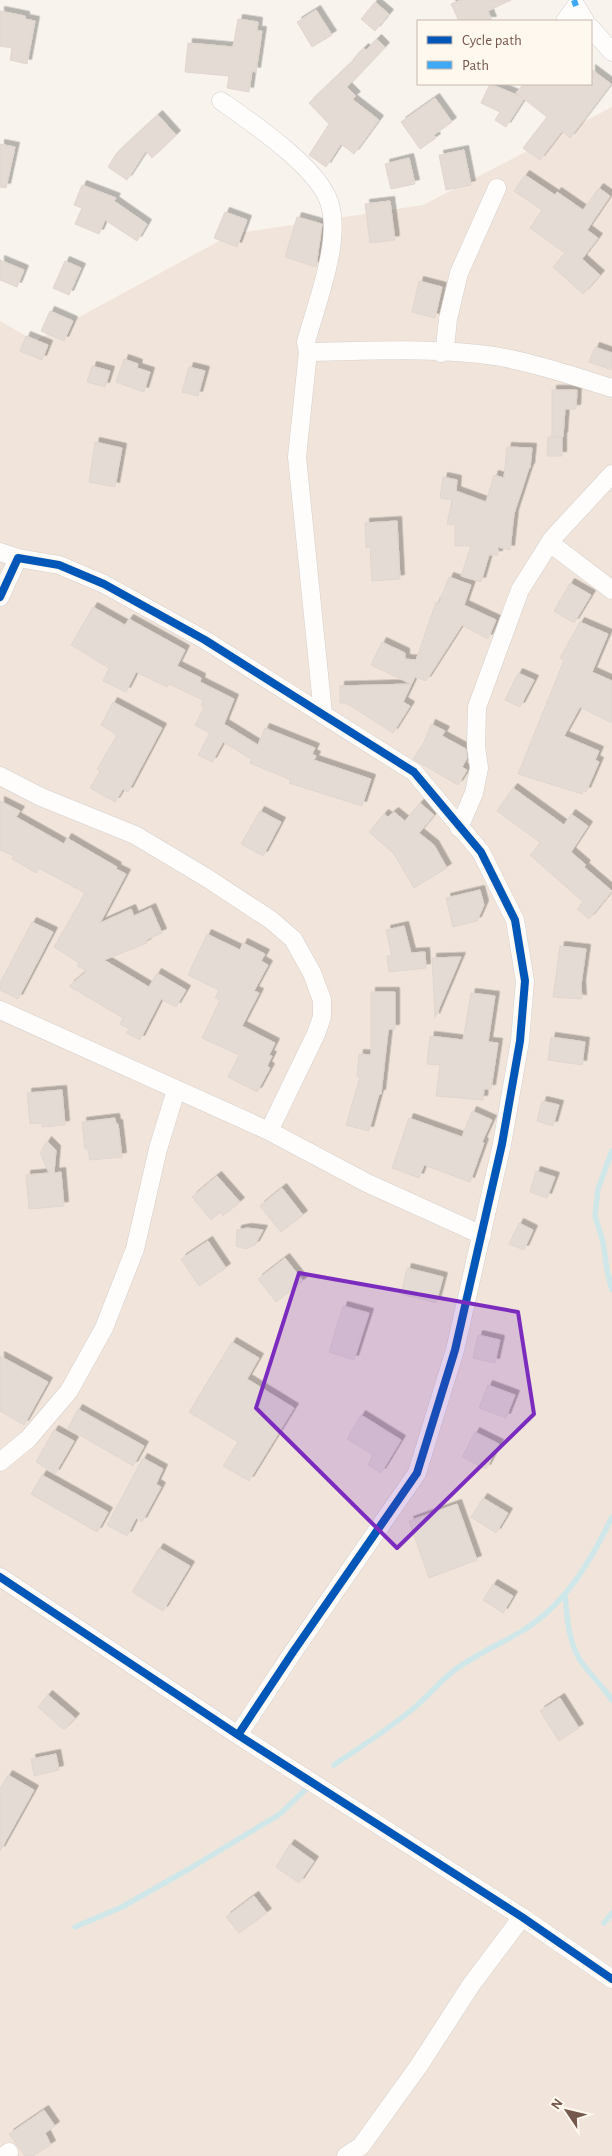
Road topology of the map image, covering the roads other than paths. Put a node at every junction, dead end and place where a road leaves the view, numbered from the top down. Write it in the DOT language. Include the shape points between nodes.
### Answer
graph roads {
  1 [pos="565,20"];
  2 [pos="584,20"];
  3 [pos="592,29"];
  4 [pos="612,52"];
  5 [pos="221,101"];
  6 [pos="496,188"];
  7 [pos="308,352"];
  8 [pos="441,353"];
  9 [pos="612,388"];
  10 [pos="612,474"];
  11 [pos="550,543"];
  12 [pos="0,552"];
  13 [pos="18,558"];
  14 [pos="612,590"];
  15 [pos="0,597"];
  16 [pos="323,714"];
  17 [pos="0,776"];
  18 [pos="459,828"];
  19 [pos="0,1010"];
  20 [pos="176,1090"];
  21 [pos="269,1131"];
  22 [pos="482,1235"];
  23 [pos="0,1462"];
  24 [pos="0,1577"];
  25 [pos="238,1735"];
  26 [pos="522,1917"];
  27 [pos="612,1979"];
  28 [pos="346,2156"];
  1 -- 2 [label="street" via="576,6"];
  3 -- 4 [label="street"];
  5 -- 7 [label="street" via="249,120 314,176 330,204 333,222 331,248 306,342"];
  6 -- 8 [label="street" via="459,272 445,347"];
  7 -- 8 [label="street" via="404,350"];
  7 -- 16 [label="street" via="297,457"];
  8 -- 9 [label="street" via="494,356 550,368"];
  10 -- 11 [label="street"];
  11 -- 14 [label="street"];
  11 -- 18 [label="street" via="520,590 477,707 479,768 474,794"];
  12 -- 13 [label="street"];
  13 -- 15 [label="street"];
  13 -- 16 [label="street" via="59,565 104,584 205,640"];
  16 -- 18 [label="street" via="414,772"];
  17 -- 21 [label="street" via="41,797 134,835 207,878 271,920 293,939 312,973 322,1000 322,1016"];
  18 -- 22 [label="street" via="481,852 515,920 525,981 520,1041"];
  19 -- 20 [label="street"];
  20 -- 21 [label="street"];
  20 -- 23 [label="street" via="158,1148 135,1249 104,1328 69,1391 28,1439"];
  21 -- 22 [label="street" via="367,1183"];
  22 -- 25 [label="street" via="455,1350 417,1473"];
  24 -- 25 [label="street"];
  25 -- 26 [label="street"];
  26 -- 27 [label="street"];
  26 -- 28 [label="street" via="471,1985 418,2068 361,2146"];
}
